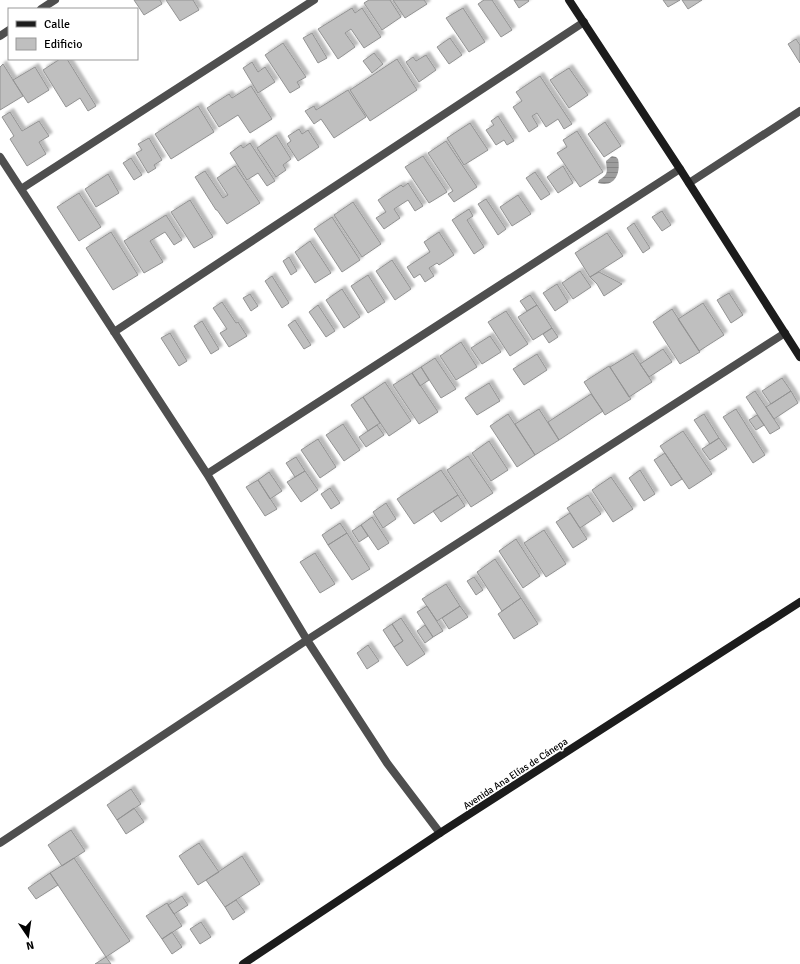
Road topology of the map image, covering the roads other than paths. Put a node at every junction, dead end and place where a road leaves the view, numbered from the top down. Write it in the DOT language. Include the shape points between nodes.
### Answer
graph roads {
  1 [pos="55,0"];
  2 [pos="314,0"];
  3 [pos="569,0"];
  4 [pos="43,8"];
  5 [pos="584,22"];
  6 [pos="800,111"];
  7 [pos="0,157"];
  8 [pos="680,169"];
  9 [pos="689,183"];
  10 [pos="21,189"];
  11 [pos="114,332"];
  12 [pos="786,334"];
  13 [pos="800,357"];
  14 [pos="206,474"];
  15 [pos="800,602"];
  16 [pos="307,640"];
  17 [pos="440,833"];
  18 [pos="0,843"];
  19 [pos="243,964"];
  1 -- 4 [label="street"];
  2 -- 10 [label="street"];
  3 -- 5 [label="main road"];
  5 -- 8 [label="main road"];
  5 -- 11 [label="street"];
  6 -- 9 [label="street"];
  7 -- 10 [label="street"];
  8 -- 9 [label="main road"];
  8 -- 14 [label="street"];
  9 -- 12 [label="main road"];
  10 -- 11 [label="street"];
  11 -- 14 [label="street"];
  12 -- 13 [label="main road"];
  12 -- 16 [label="street"];
  14 -- 16 [label="street"];
  15 -- 17 [label="main road, Avenida Ana Elías de Cánepa"];
  16 -- 17 [label="street" via="387,763"];
  16 -- 18 [label="street"];
  17 -- 19 [label="main road, Avenida Ana Elías de Cánepa"];
}
